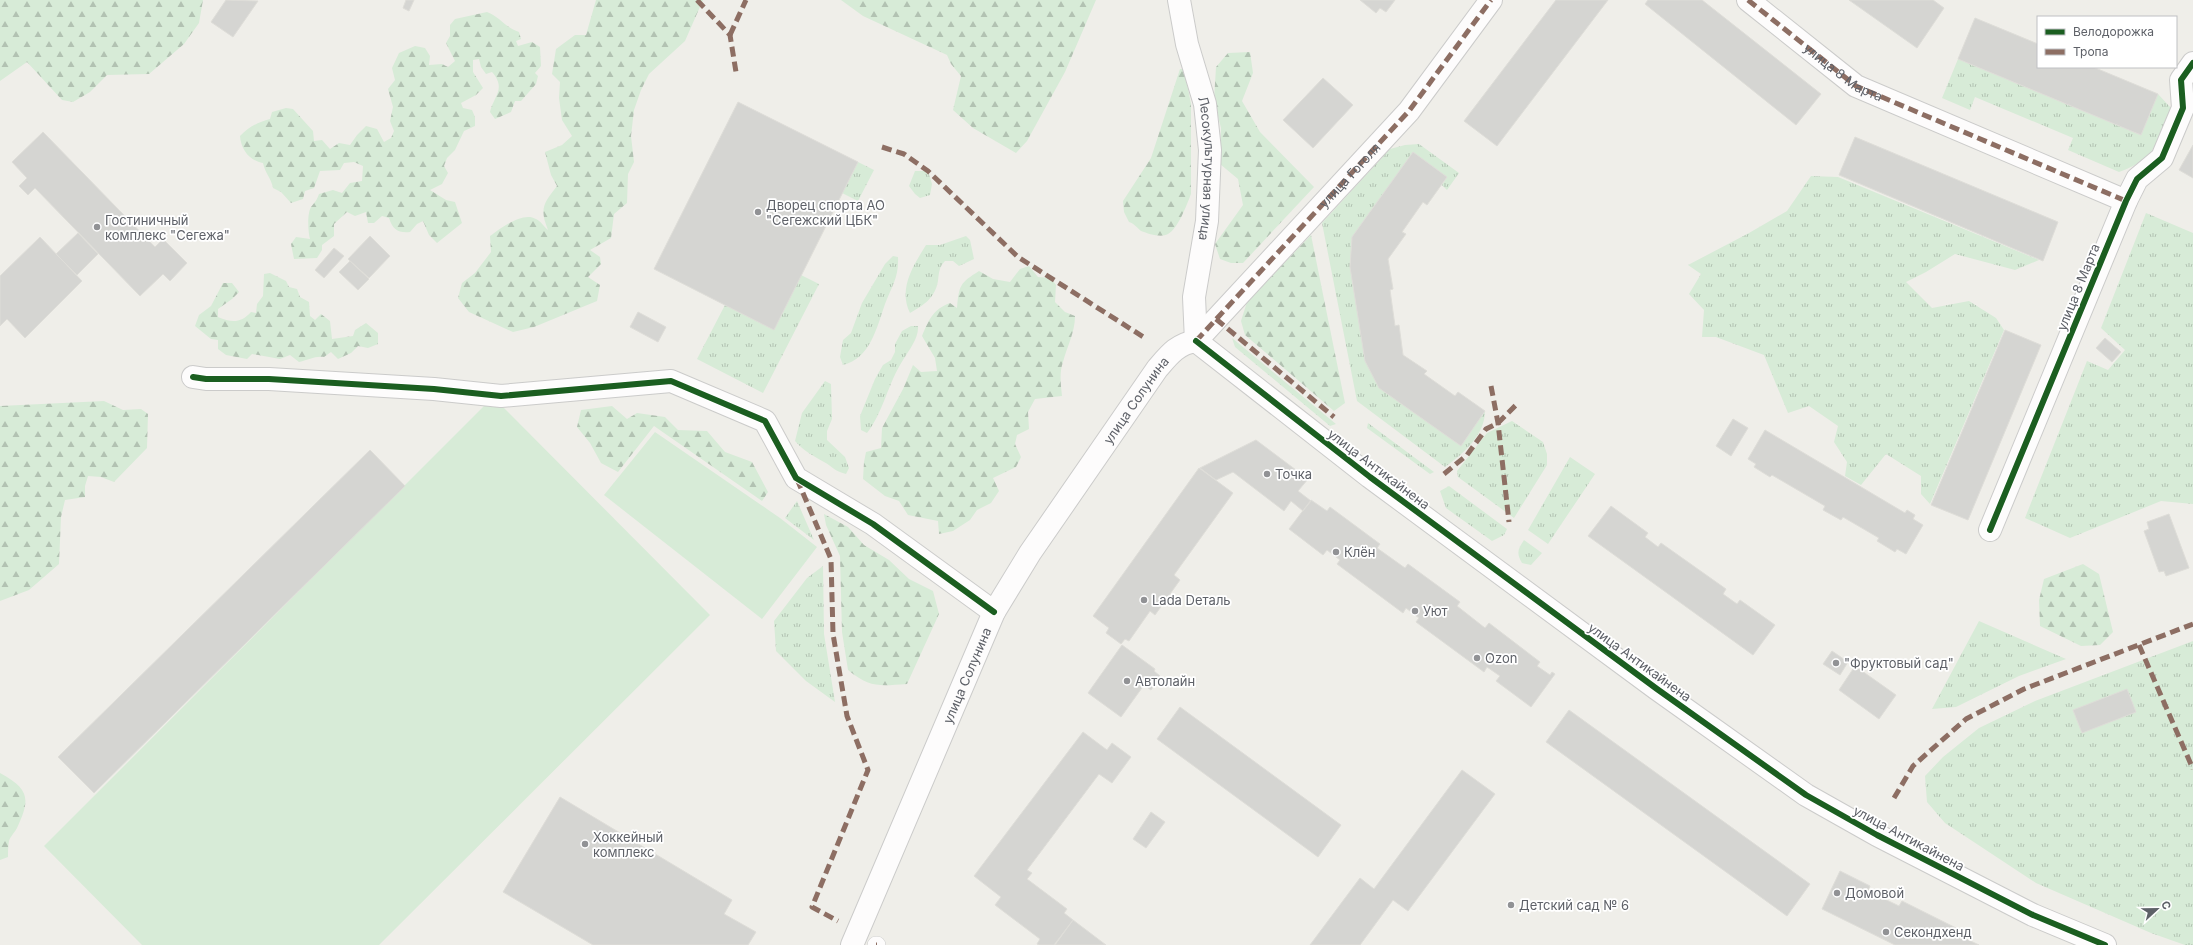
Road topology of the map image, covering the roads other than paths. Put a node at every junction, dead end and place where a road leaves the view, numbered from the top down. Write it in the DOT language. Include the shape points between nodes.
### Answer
graph roads {
  1 [pos="1166,0"];
  2 [pos="1179,0"];
  3 [pos="1491,0"];
  4 [pos="1748,0"];
  5 [pos="1187,44"];
  6 [pos="2193,63"];
  7 [pos="2126,201"];
  8 [pos="1196,341"];
  9 [pos="193,377"];
  10 [pos="1990,530"];
  11 [pos="994,612"];
  12 [pos="852,945"];
  13 [pos="2105,945"];
  1 -- 5 [label="street, Лесокультурная улица"];
  2 -- 5 [label="street, Лесокультурная улица"];
  3 -- 8 [label="street, улица Гоголя" via="1409,111"];
  4 -- 7 [label="street, улица 8 Марта" via="1856,86"];
  5 -- 8 [label="street, Лесокультурная улица" via="1206,104 1210,150 1207,221 1194,296"];
  6 -- 7 [label="street, улица 8 Марта" via="2181,80 2183,108 2162,158 2137,179"];
  7 -- 10 [label="street, улица 8 Марта"];
  8 -- 11 [label="street, улица Солунина" via="1176,347 1157,369 1030,553"];
  8 -- 13 [label="street, улица Антикайнена" via="1370,477 1663,694 1806,795 1877,835 2032,915"];
  9 -- 11 [label="street" via="434,389 500,396 670,380 765,421 796,478 873,524"];
  11 -- 12 [label="street, улица Солунина"];
}
